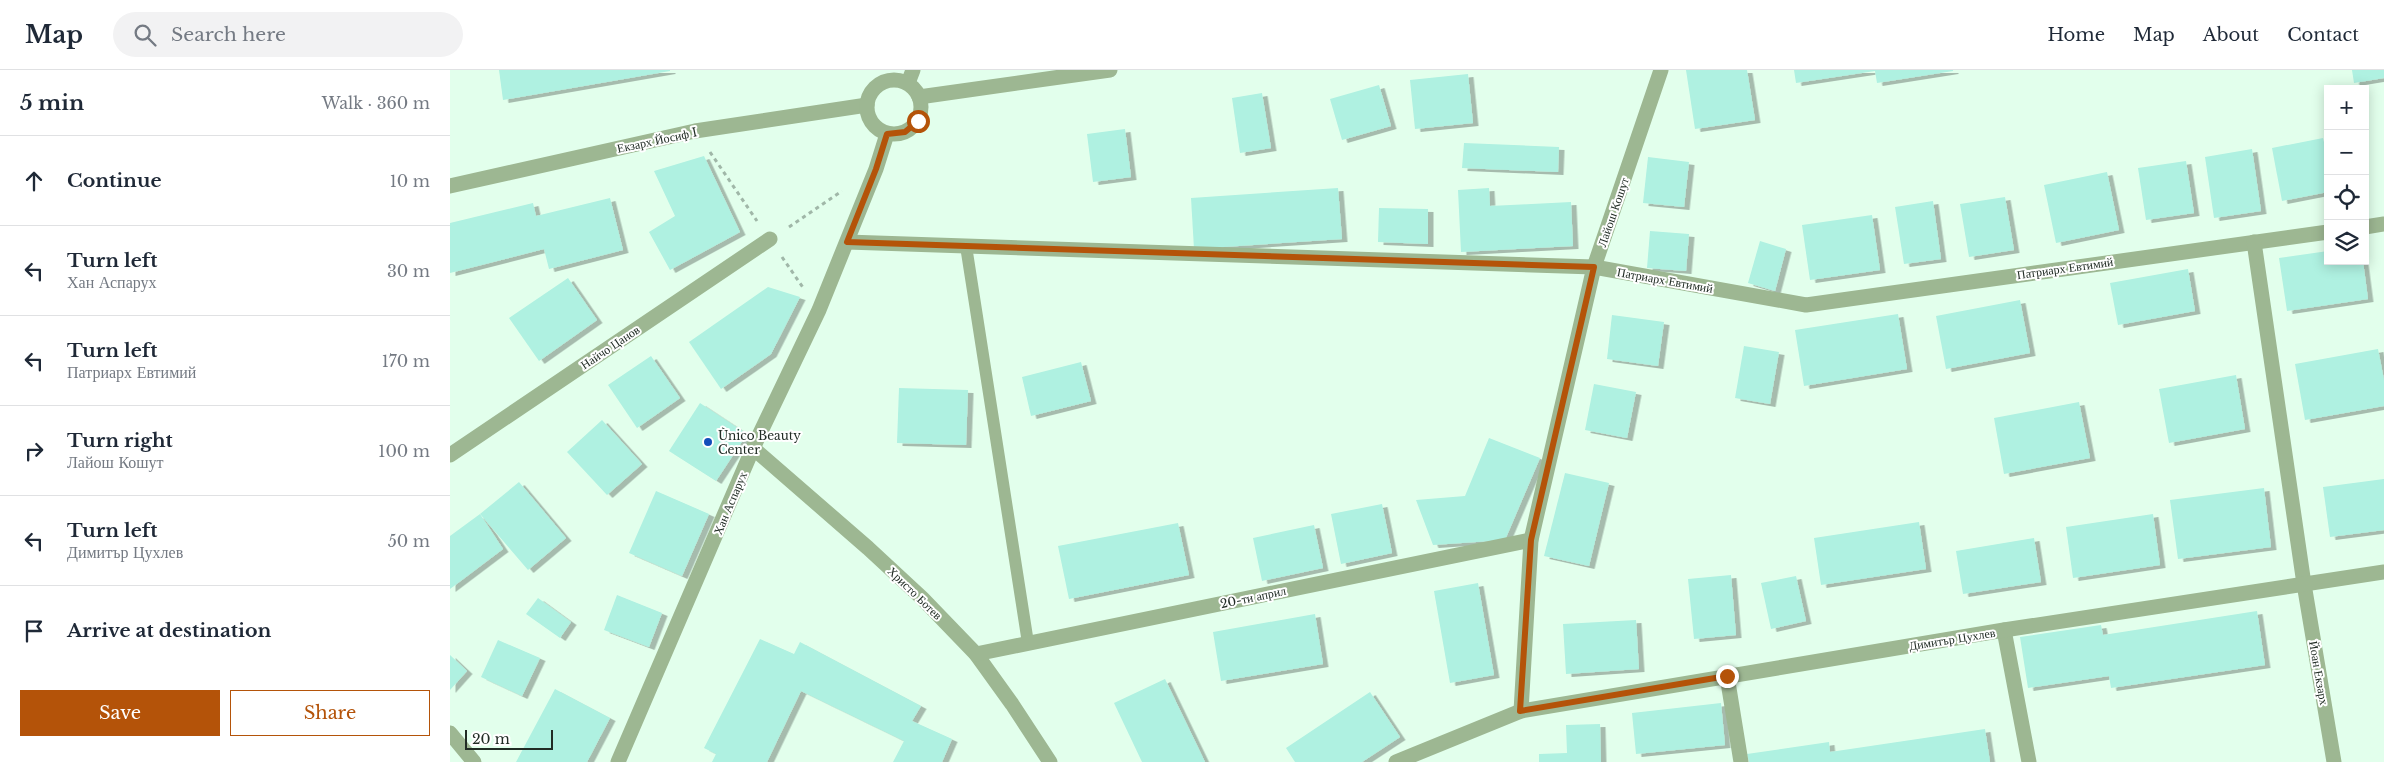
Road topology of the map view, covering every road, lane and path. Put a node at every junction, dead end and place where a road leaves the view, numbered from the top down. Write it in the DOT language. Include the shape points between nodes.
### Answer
graph roads {
  1 [pos="1110,70"];
  2 [pos="1661,70"];
  3 [pos="910,77"];
  4 [pos="919,97"];
  5 [pos="867,105"];
  6 [pos="887,134"];
  7 [pos="450,186"];
  8 [pos="843,191"];
  9 [pos="2384,224"];
  10 [pos="2369,226"];
  11 [pos="2324,233"];
  12 [pos="770,239"];
  13 [pos="847,242"];
  14 [pos="2254,242"];
  15 [pos="966,246"];
  16 [pos="1594,267"];
  17 [pos="754,448"];
  18 [pos="450,455"];
  19 [pos="1531,540"];
  20 [pos="2384,572"];
  21 [pos="2304,584"];
  22 [pos="2004,630"];
  23 [pos="1028,643"];
  24 [pos="976,654"];
  25 [pos="1727,676"];
  26 [pos="1520,711"];
  27 [pos="450,733"];
  28 [pos="474,762"];
  29 [pos="618,762"];
  30 [pos="1050,762"];
  31 [pos="1396,762"];
  32 [pos="1741,762"];
  33 [pos="2029,762"];
  34 [pos="2334,762"];
  1 -- 4 [label="street"];
  2 -- 16 [label="street, Лайош Кошут"];
  3 -- 4 [label="street"];
  3 -- 5 [label="street" via="882,83 869,96"];
  4 -- 6 [label="street" via="921,113 912,128"];
  5 -- 6 [label="street" via="872,123"];
  5 -- 7 [label="street, Екзарх Йосиф I" via="695,131"];
  6 -- 13 [label="street, Хан Аспарух"];
  8 -- 12 [label="path"];
  9 -- 10 [label="street"];
  11 -- 14 [label="street, Патриарх Евтимий"];
  12 -- 18 [label="street, Найчо Цанов"];
  13 -- 15 [label="street, Патриарх Евтимий"];
  13 -- 17 [label="street, Хан Аспарух"];
  14 -- 16 [label="street, Патриарх Евтимий" via="1806,304"];
  14 -- 21 [label="street, Йоан Екзарх"];
  15 -- 16 [label="street, Патриарх Евтимий"];
  15 -- 23 [label="lane"];
  16 -- 19 [label="street, Лайош Кошут"];
  17 -- 24 [label="street, Христо Ботев" via="875,554"];
  17 -- 29 [label="street, Хан Аспарух"];
  19 -- 23 [label="street, 20-ти април"];
  19 -- 26 [label="street, Лайош Кошут"];
  20 -- 21 [label="street, Димитър Цухлев"];
  21 -- 22 [label="street, Димитър Цухлев"];
  21 -- 34 [label="street, Йоан Екзарх"];
  22 -- 25 [label="street, Димитър Цухлев"];
  22 -- 33 [label="street"];
  23 -- 24 [label="street, 20-ти април"];
  24 -- 30 [label="street, Христо Ботев"];
  25 -- 26 [label="street, Димитър Цухлев"];
  25 -- 32 [label="street"];
  26 -- 31 [label="street, Димитър Цухлев"];
  27 -- 28 [label="street"];
}
